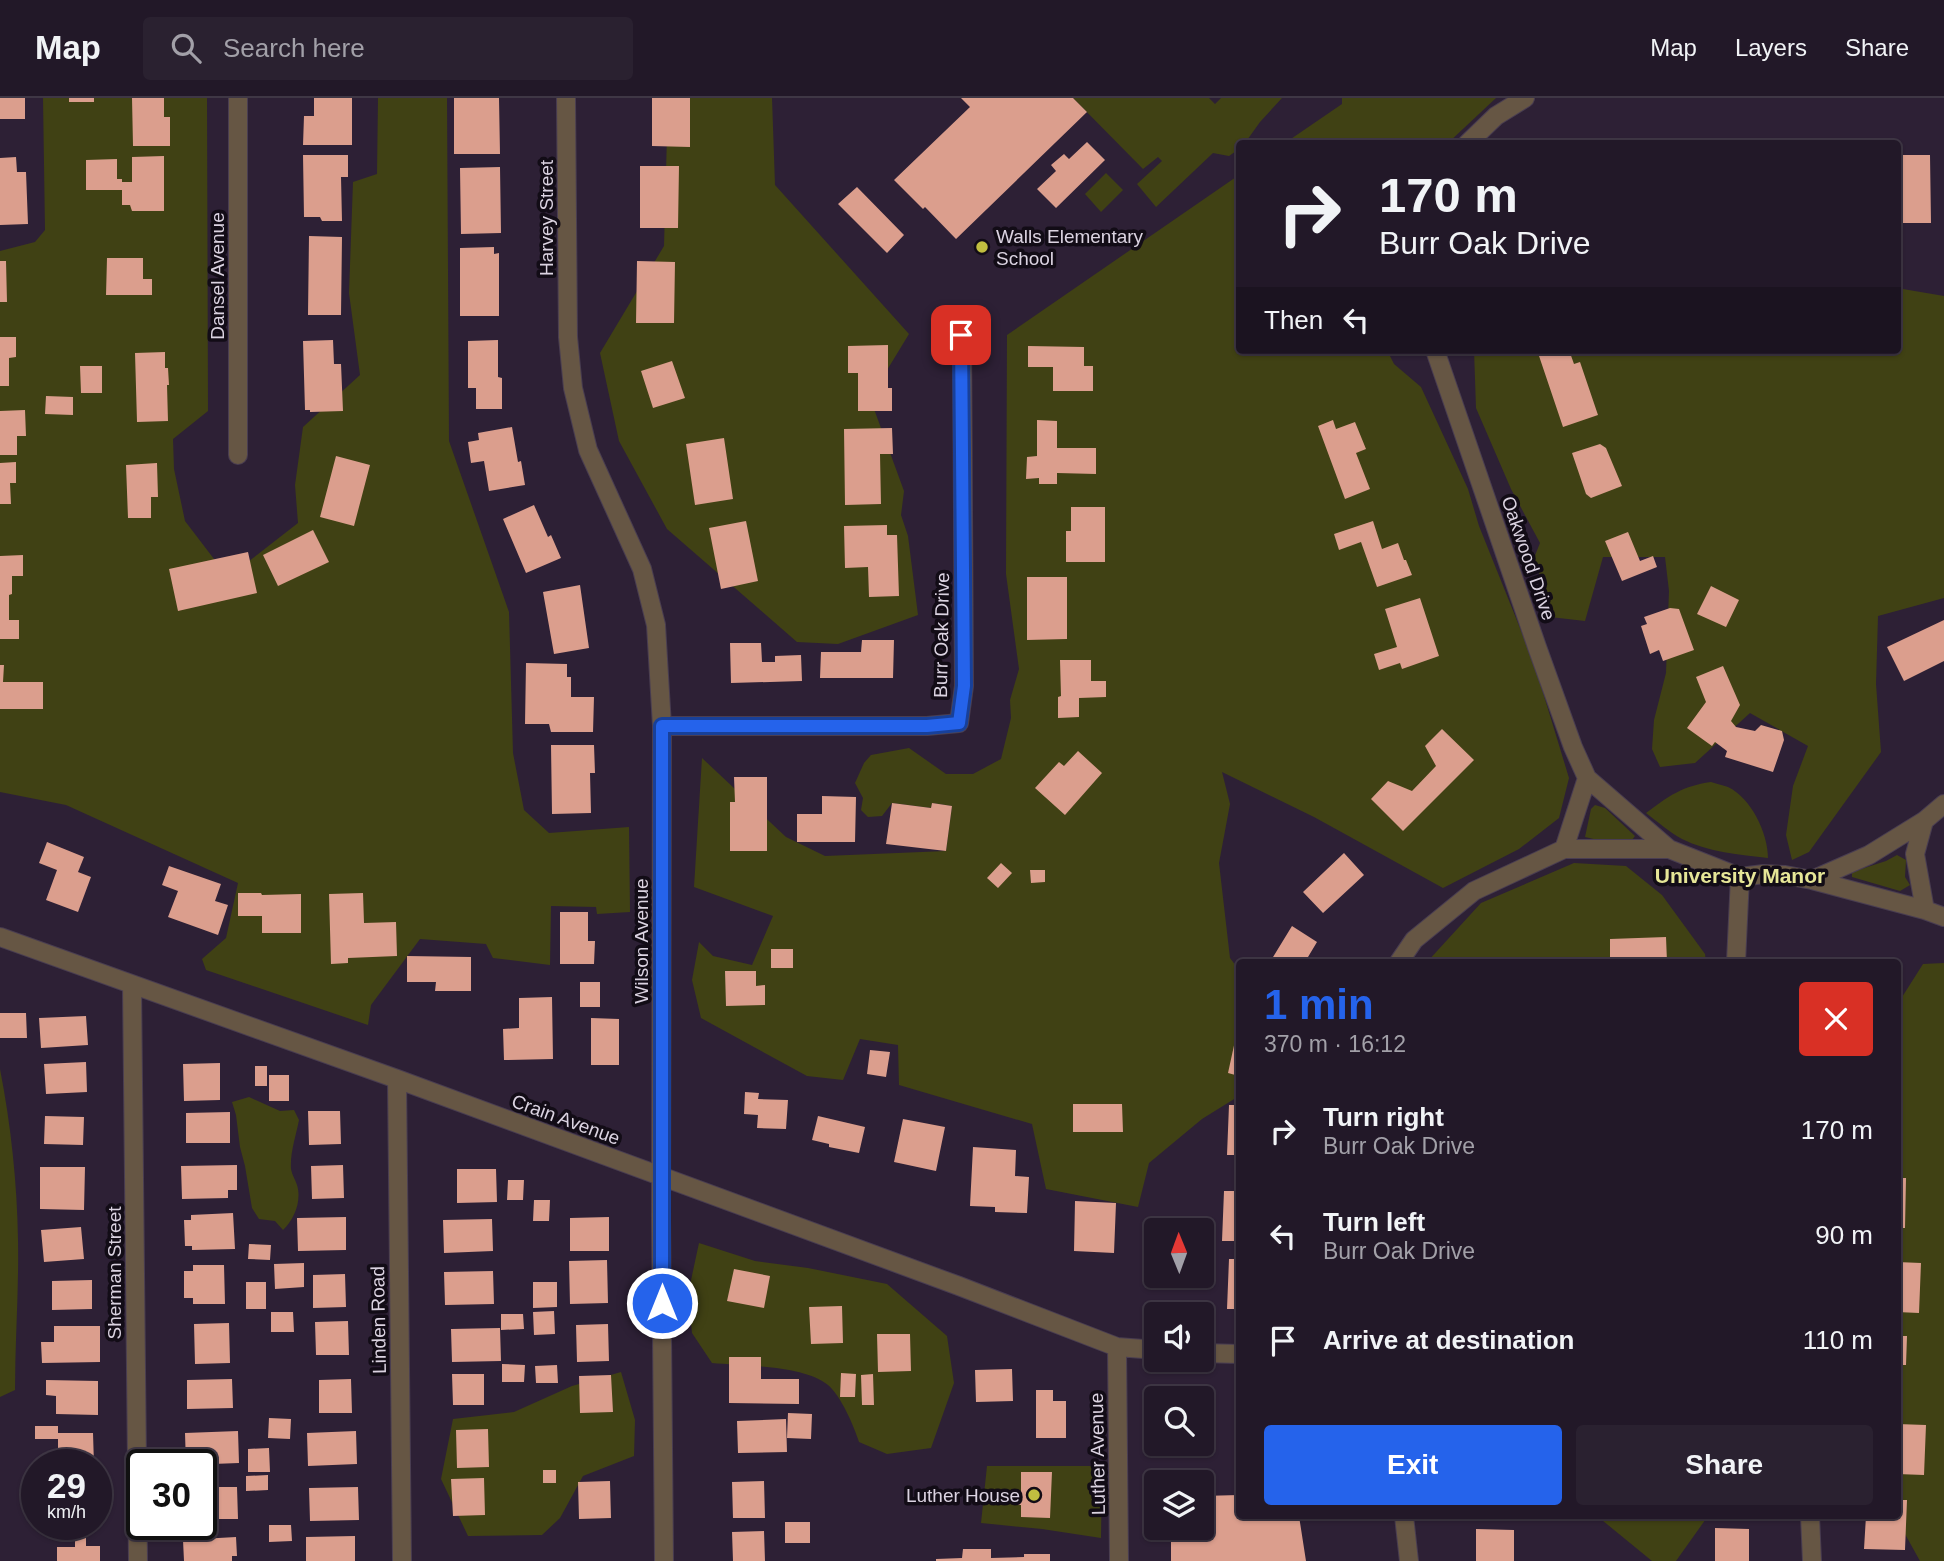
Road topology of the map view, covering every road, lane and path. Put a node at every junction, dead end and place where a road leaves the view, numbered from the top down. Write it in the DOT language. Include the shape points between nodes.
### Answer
graph roads {
  1 [pos="238,98"];
  2 [pos="566,98"];
  3 [pos="1525,98"];
  4 [pos="1470,140"];
  5 [pos="961,335"];
  6 [pos="568,337"];
  7 [pos="1436,354"];
  8 [pos="238,455"];
  9 [pos="662,726"];
  10 [pos="1587,778"];
  11 [pos="1944,804"];
  12 [pos="1924,821"];
  13 [pos="1564,849"];
  14 [pos="1670,849"];
  15 [pos="1740,877"];
  16 [pos="1812,880"];
  17 [pos="1925,910"];
  18 [pos="1944,917"];
  19 [pos="0,937"];
  20 [pos="1401,959"];
  21 [pos="1736,959"];
  22 [pos="132,985"];
  23 [pos="397,1079"];
  24 [pos="662,1177"];
  25 [pos="1117,1347"];
  26 [pos="1144,1349"];
  27 [pos="1214,1353"];
  28 [pos="1236,1354"];
  29 [pos="1404,1519"];
  30 [pos="1810,1519"];
  31 [pos="138,1561"];
  32 [pos="402,1561"];
  33 [pos="664,1561"];
  34 [pos="1119,1561"];
  35 [pos="1409,1561"];
  36 [pos="1812,1561"];
  1 -- 8 [label="street, Dansel Avenue"];
  2 -- 6 [label="street, Harvey Street"];
  3 -- 4 [label="street"];
  5 -- 9 [label="street, Burr Oak Drive" via="964,686 959,723"];
  6 -- 9 [label="street, Wilson Avenue" via="573,388 588,450 642,569 656,625"];
  7 -- 10 [label="street, Oakwood Drive" via="1541,660"];
  9 -- 24 [label="street, Wilson Avenue"];
  10 -- 13 [label="street"];
  10 -- 14 [label="street, Oakwood Drive"];
  11 -- 12 [label="street"];
  12 -- 16 [label="street" via="1869,855"];
  12 -- 17 [label="street" via="1915,854"];
  13 -- 14 [label="street"];
  13 -- 20 [label="street" via="1474,891 1414,940"];
  14 -- 15 [label="street"];
  15 -- 16 [label="street" via="1764,874"];
  15 -- 21 [label="street"];
  16 -- 17 [label="street"];
  17 -- 18 [label="street"];
  19 -- 22 [label="street, Crain Avenue"];
  22 -- 23 [label="street, Crain Avenue"];
  22 -- 31 [label="street, Sherman Street"];
  23 -- 24 [label="street, Crain Avenue"];
  23 -- 32 [label="street, Linden Road"];
  24 -- 25 [label="street, Crain Avenue"];
  24 -- 33 [label="street, Wilson Avenue"];
  25 -- 26 [label="street, Crain Avenue"];
  25 -- 34 [label="street, Luther Avenue"];
  27 -- 28 [label="street"];
  29 -- 35 [label="street"];
  30 -- 36 [label="street"];
}
